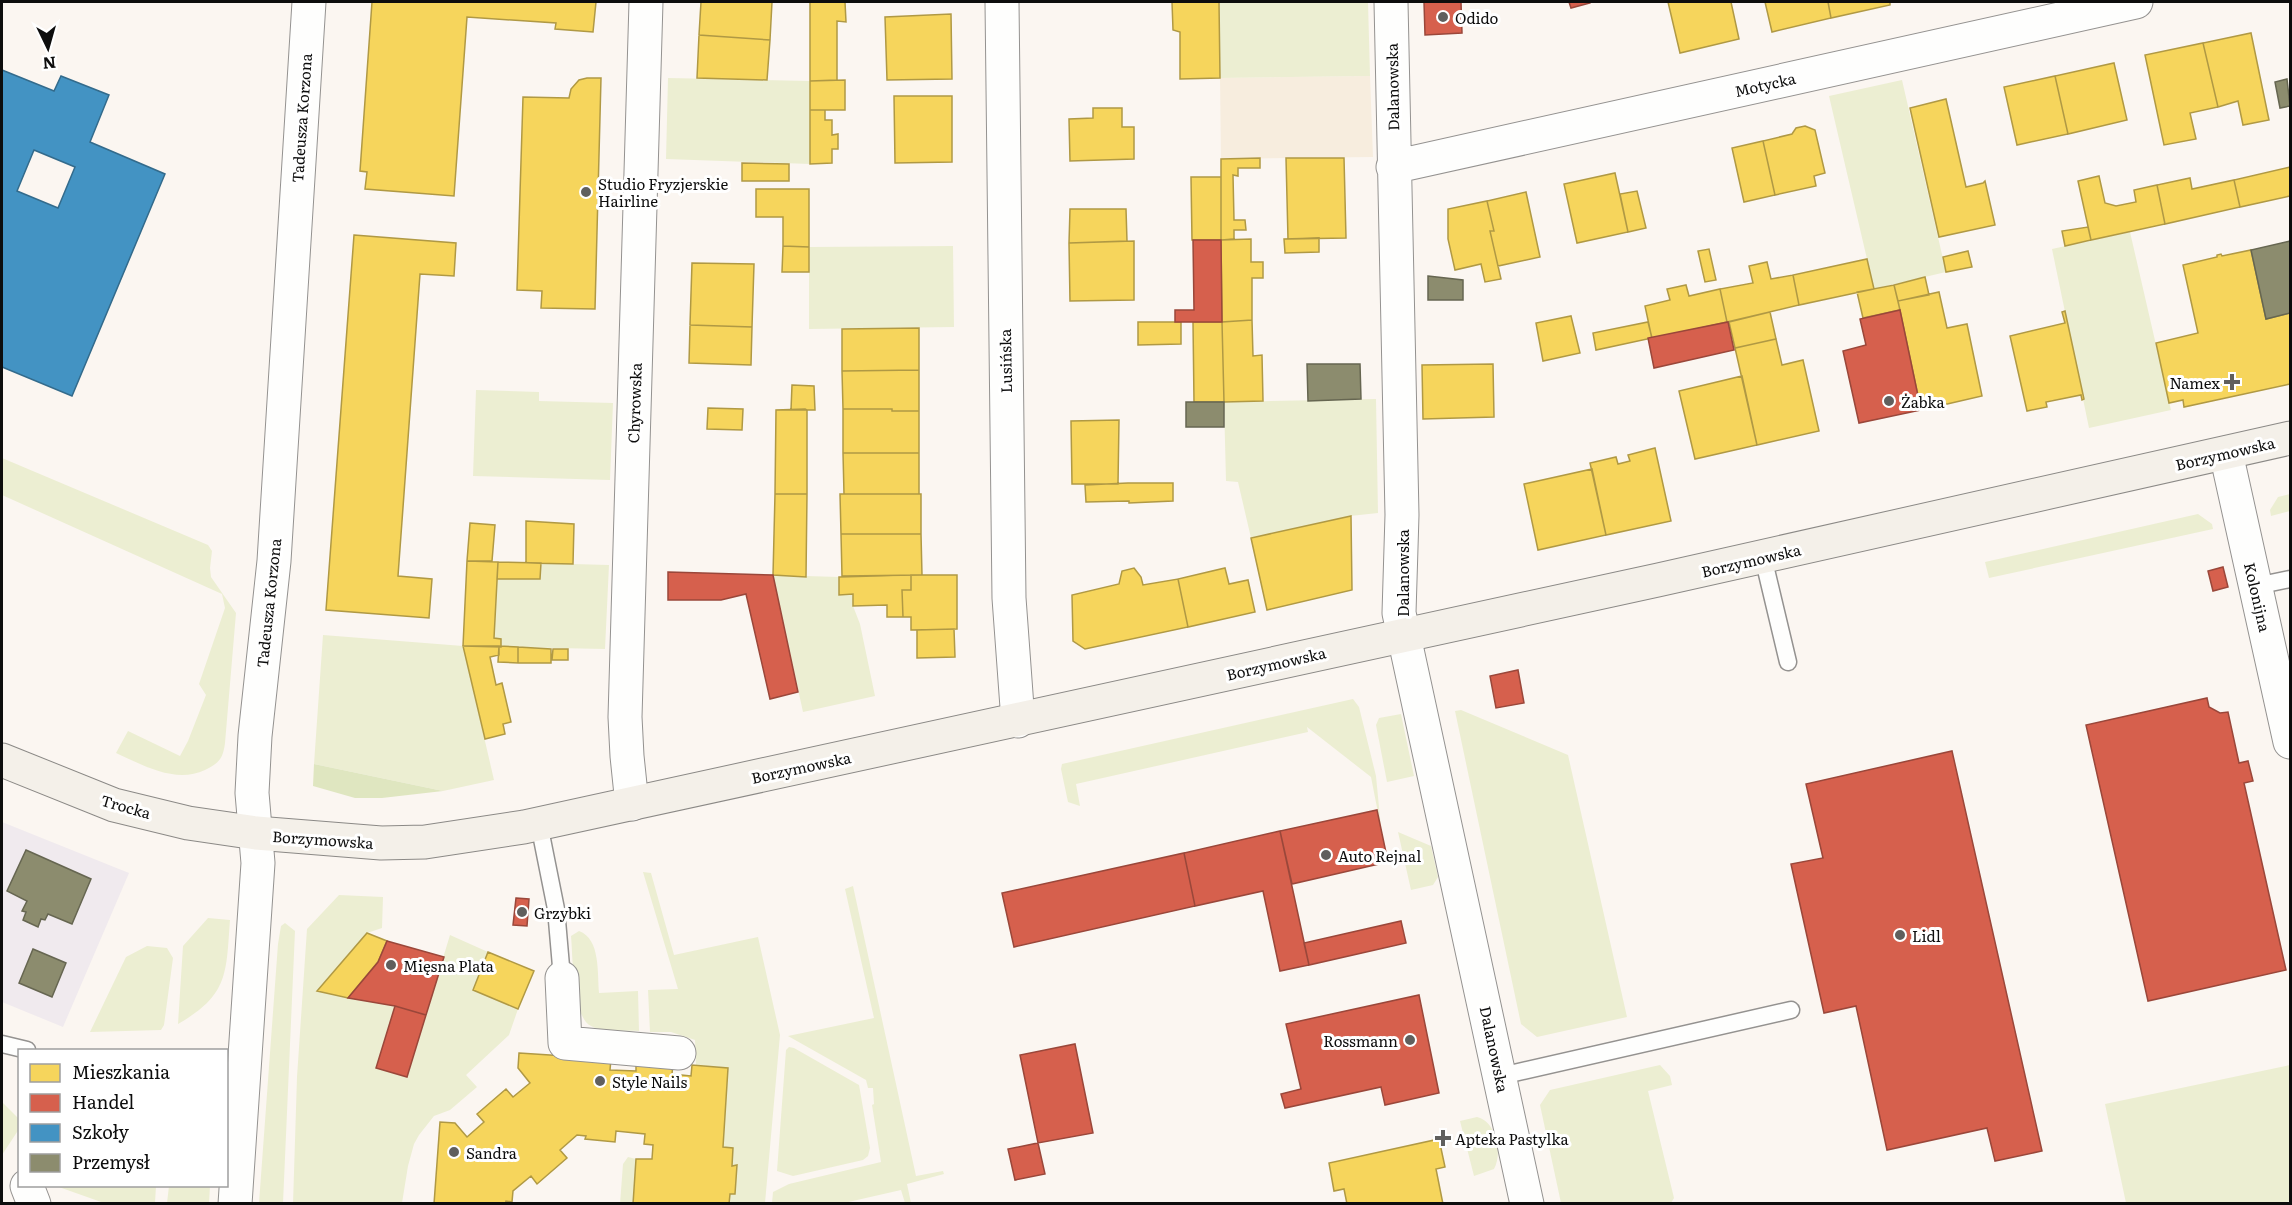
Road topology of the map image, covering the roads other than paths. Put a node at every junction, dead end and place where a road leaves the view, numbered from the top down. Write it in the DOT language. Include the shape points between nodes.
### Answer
graph roads {
  1 [pos="309,2"];
  2 [pos="646,2"];
  3 [pos="1002,2"];
  4 [pos="1391,2"];
  5 [pos="2136,2"];
  6 [pos="1393,167"];
  7 [pos="2290,438"];
  8 [pos="2226,453"];
  9 [pos="1763,557"];
  10 [pos="2290,579"];
  11 [pos="2256,586"];
  12 [pos="1403,636"];
  13 [pos="1788,662"];
  14 [pos="1018,721"];
  15 [pos="2290,742"];
  16 [pos="2,760"];
  17 [pos="632,804"];
  18 [pos="539,824"];
  19 [pos="256,833"];
  20 [pos="562,978"];
  21 [pos="1791,1010"];
  22 [pos="2,1044"];
  23 [pos="23,1049"];
  24 [pos="680,1053"];
  25 [pos="235,1054"];
  26 [pos="2,1056"];
  27 [pos="18,1056"];
  28 [pos="1501,1076"];
  29 [pos="28,1187"];
  30 [pos="34,1203"];
  31 [pos="235,1203"];
  32 [pos="1527,1203"];
  1 -- 19 [label="street, Tadeusza Korzona" via="274,561 255,736 252,793"];
  2 -- 17 [label="street, Chyrowska" via="625,717"];
  3 -- 14 [label="street, Lusińska" via="1009,598"];
  4 -- 6 [label="street, Dalanowska"];
  5 -- 6 [label="street, Motycka"];
  6 -- 12 [label="street, Dalanowska" via="1402,515 1399,613"];
  7 -- 8 [label="street, Borzymowska"];
  8 -- 9 [label="street, Borzymowska"];
  8 -- 11 [label="street, Kolonijna"];
  9 -- 12 [label="street, Borzymowska"];
  9 -- 13 [label="lane"];
  10 -- 11 [label="lane"];
  11 -- 15 [label="street, Kolonijna"];
  12 -- 14 [label="street, Borzymowska"];
  12 -- 28 [label="street, Dalanowska"];
  14 -- 17 [label="street, Borzymowska"];
  16 -- 19 [label="street, Trocka" via="114,805 188,823"];
  17 -- 18 [label="street, Borzymowska"];
  18 -- 19 [label="street, Borzymowska" via="425,842 358,843"];
  18 -- 20 [label="lane" via="556,909"];
  19 -- 25 [label="street, Tadeusza Korzona" via="258,863"];
  20 -- 24 [label="street" via="565,1043"];
  21 -- 28 [label="lane"];
  22 -- 23 [label="lane"];
  25 -- 31 [label="street, Tadeusza Korzona"];
  26 -- 27 [label="lane"];
  28 -- 32 [label="street, Dalanowska"];
  29 -- 30 [label="street"];
}
